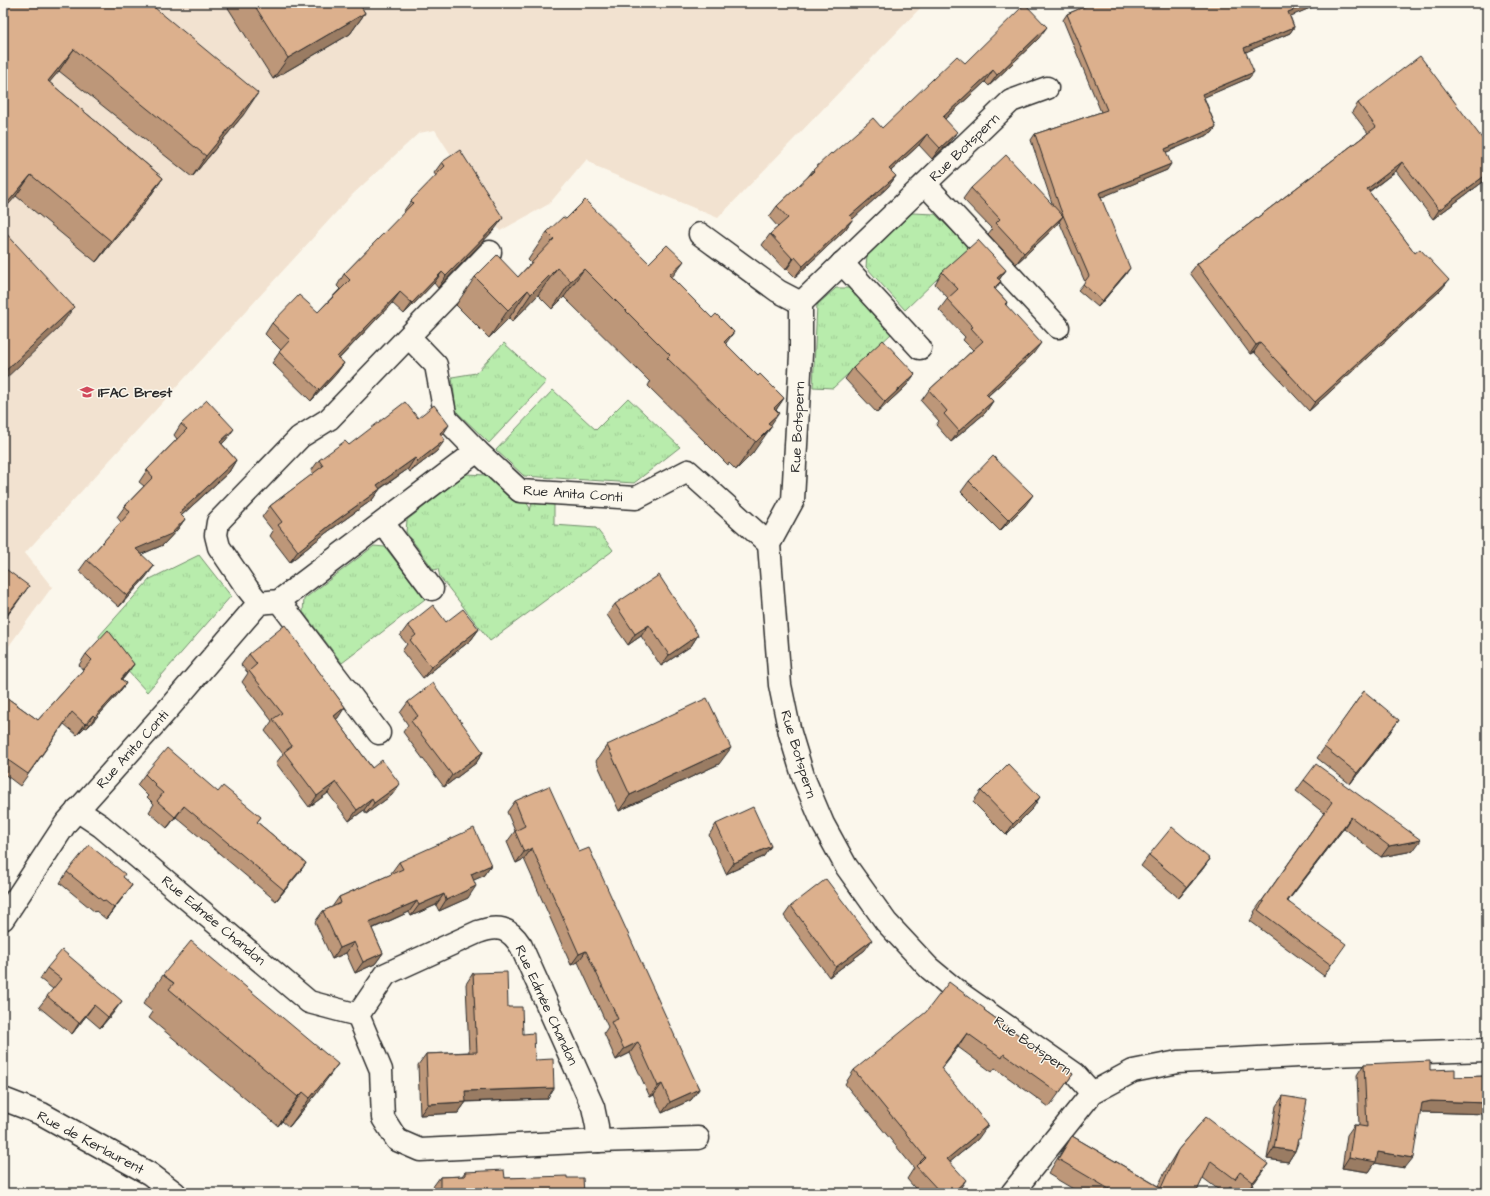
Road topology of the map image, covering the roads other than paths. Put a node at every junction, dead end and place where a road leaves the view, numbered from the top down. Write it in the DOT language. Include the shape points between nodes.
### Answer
graph roads {
  1 [pos="1048,88"];
  2 [pos="925,184"];
  3 [pos="700,234"];
  4 [pos="490,252"];
  5 [pos="842,263"];
  6 [pos="801,303"];
  7 [pos="1058,328"];
  8 [pos="408,337"];
  9 [pos="920,348"];
  10 [pos="477,451"];
  11 [pos="383,523"];
  12 [pos="769,544"];
  13 [pos="432,589"];
  14 [pos="269,602"];
  15 [pos="379,733"];
  16 [pos="77,810"];
  17 [pos="3,919"];
  18 [pos="358,1014"];
  19 [pos="1487,1050"];
  20 [pos="1092,1093"];
  21 [pos="3,1100"];
  22 [pos="698,1138"];
  23 [pos="598,1141"];
  24 [pos="175,1193"];
  25 [pos="1012,1193"];
  1 -- 2 [label="street, Rue Botspern" via="1011,102"];
  2 -- 5 [label="street, Rue Botspern"];
  2 -- 7 [label="street"];
  3 -- 6 [label="street" via="778,291"];
  4 -- 8 [label="street"];
  5 -- 6 [label="street, Rue Botspern"];
  5 -- 9 [label="street"];
  6 -- 12 [label="street, Rue Botspern" via="801,354 793,500"];
  8 -- 10 [label="street" via="436,365 446,419"];
  8 -- 14 [label="street" via="329,419 300,436 218,522 216,535 219,547 247,588"];
  10 -- 11 [label="street, Rue Anita Conti"];
  10 -- 12 [label="street, Rue Anita Conti" via="520,491 636,498 688,472"];
  11 -- 13 [label="street"];
  11 -- 14 [label="street, Rue Anita Conti"];
  12 -- 20 [label="street, Rue Botspern" via="780,685 790,733 807,786 823,824 846,866 886,922 929,968 958,992 1075,1074"];
  14 -- 15 [label="street"];
  14 -- 16 [label="street, Rue Anita Conti"];
  16 -- 17 [label="street, Rue Anita Conti"];
  16 -- 18 [label="street, Rue Edmée Chandon" via="101,826 309,1002"];
  18 -- 23 [label="street" via="381,1070 383,1118 398,1140 420,1150"];
  18 -- 23 [label="street, Rue Edmée Chandon" via="386,974 478,932 491,928 503,929 515,936 521,946 590,1099"];
  19 -- 20 [label="street" via="1178,1062 1133,1071"];
  20 -- 25 [label="street"];
  21 -- 24 [label="street, Rue de Kerlaurent" via="42,1114 150,1174"];
  22 -- 23 [label="street"];
}
